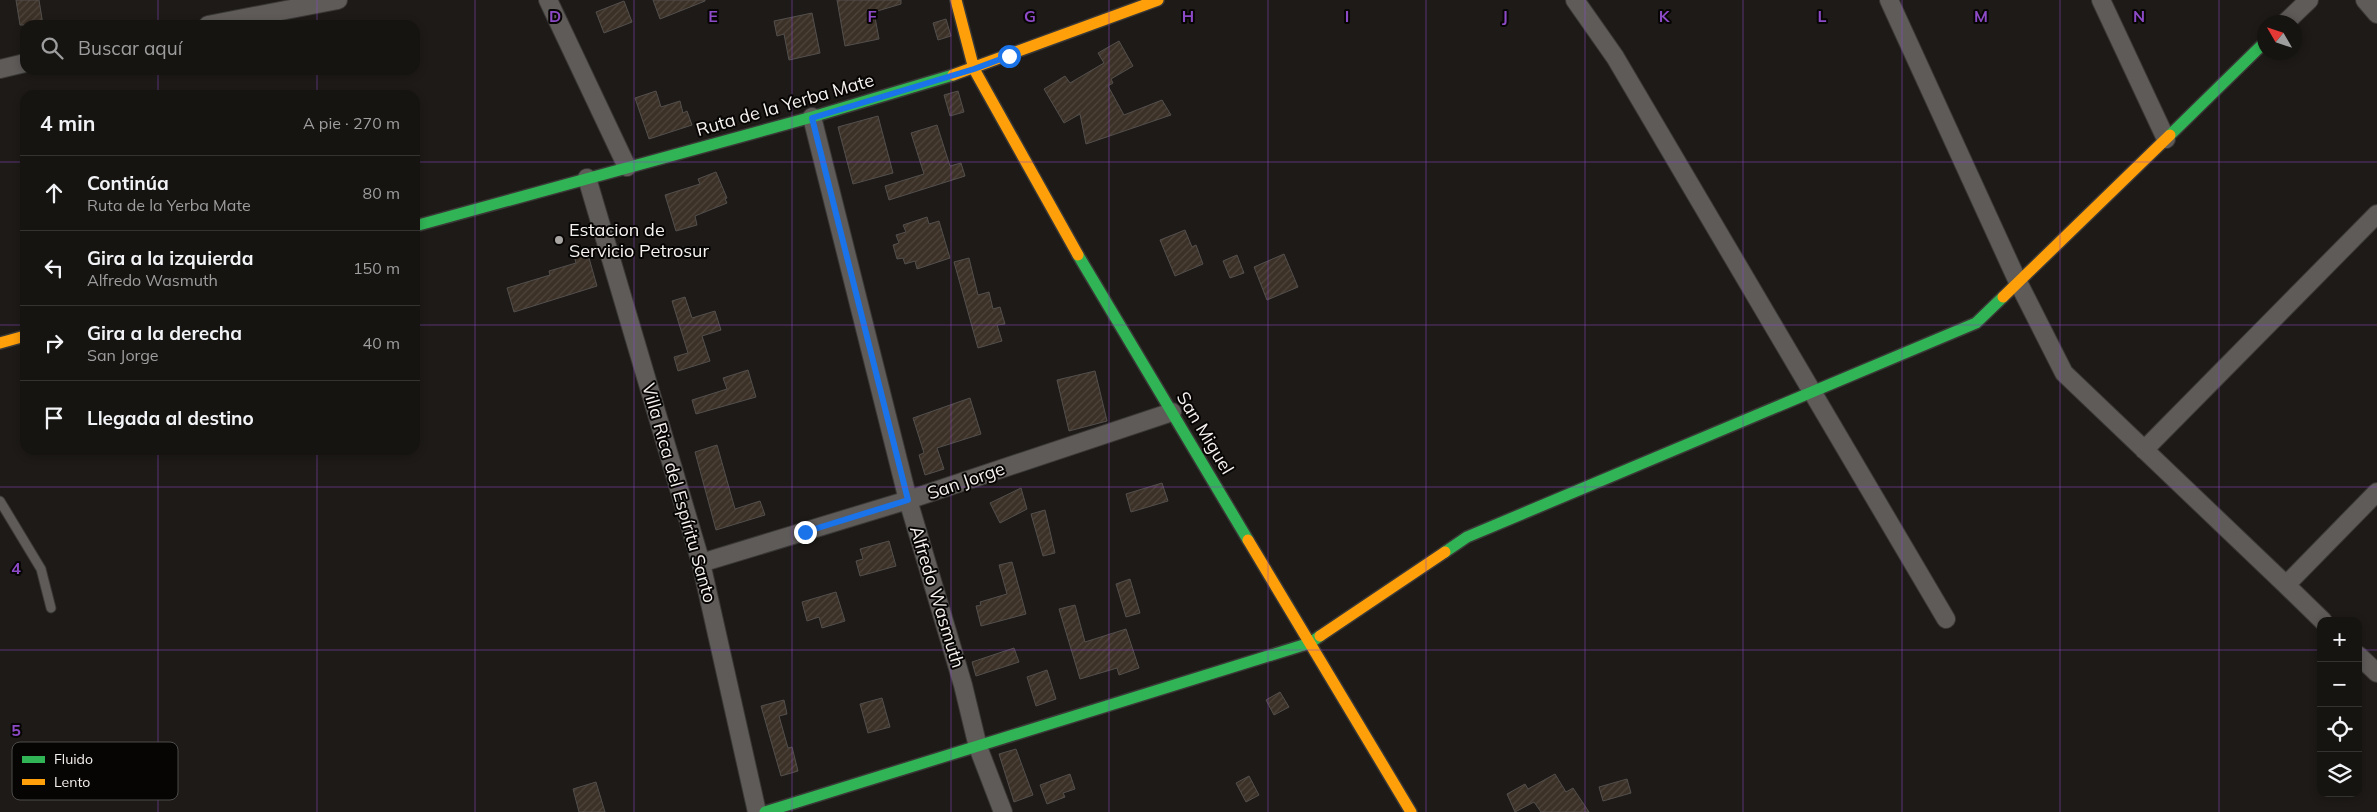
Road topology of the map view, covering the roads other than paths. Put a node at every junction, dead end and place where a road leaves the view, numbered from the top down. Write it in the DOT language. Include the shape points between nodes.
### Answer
graph roads {
  1 [pos="338,0"];
  2 [pos="548,0"];
  3 [pos="956,0"];
  4 [pos="1158,0"];
  5 [pos="1575,0"];
  6 [pos="1888,0"];
  7 [pos="2101,0"];
  8 [pos="2309,0"];
  9 [pos="2365,0"];
  10 [pos="2377,14"];
  11 [pos="2293,15"];
  12 [pos="234,20"];
  13 [pos="2257,50"];
  14 [pos="20,64"];
  15 [pos="0,68"];
  16 [pos="974,69"];
  17 [pos="812,118"];
  18 [pos="2166,139"];
  19 [pos="627,167"];
  20 [pos="587,178"];
  21 [pos="2377,214"];
  22 [pos="420,225"];
  23 [pos="2018,282"];
  24 [pos="20,337"];
  25 [pos="1,339"];
  26 [pos="1814,392"];
  27 [pos="1172,412"];
  28 [pos="2144,450"];
  29 [pos="2377,492"];
  30 [pos="908,500"];
  31 [pos="0,501"];
  32 [pos="702,563"];
  33 [pos="2286,586"];
  34 [pos="51,608"];
  35 [pos="2319,617"];
  36 [pos="1946,619"];
  37 [pos="1310,643"];
  38 [pos="2362,659"];
  39 [pos="2377,673"];
  40 [pos="978,747"];
  41 [pos="757,812"];
  42 [pos="765,812"];
  43 [pos="1003,812"];
  44 [pos="1411,812"];
  1 -- 12 [label="street"];
  2 -- 19 [label="street"];
  3 -- 16 [label="street, San Miguel"];
  4 -- 16 [label="street, Ruta de la Yerba Mate"];
  5 -- 26 [label="street" via="1615,57"];
  6 -- 23 [label="street"];
  7 -- 18 [label="street"];
  8 -- 11 [label="street"];
  9 -- 10 [label="street"];
  13 -- 18 [label="street"];
  14 -- 15 [label="street"];
  16 -- 17 [label="street, Ruta de la Yerba Mate"];
  16 -- 27 [label="street, San Miguel" via="1080,258"];
  17 -- 19 [label="street, Ruta de la Yerba Mate"];
  17 -- 30 [label="street, Alfredo Wasmuth"];
  18 -- 23 [label="street"];
  19 -- 20 [label="street, Ruta de la Yerba Mate"];
  20 -- 22 [label="street, Ruta de la Yerba Mate"];
  20 -- 32 [label="street, Villa Rica del Espíritu Santo"];
  21 -- 28 [label="street"];
  23 -- 26 [label="street" via="1976,323"];
  23 -- 28 [label="street" via="2064,373"];
  24 -- 25 [label="street"];
  26 -- 36 [label="street"];
  26 -- 37 [label="street" via="1467,537"];
  27 -- 30 [label="street, San Jorge"];
  27 -- 37 [label="street, San Miguel"];
  28 -- 33 [label="street"];
  29 -- 33 [label="street"];
  30 -- 32 [label="street, San Jorge"];
  30 -- 40 [label="street, Alfredo Wasmuth" via="963,684"];
  31 -- 34 [label="lane" via="41,569"];
  32 -- 41 [label="street, Villa Rica del Espíritu Santo"];
  33 -- 35 [label="street"];
  37 -- 40 [label="street"];
  37 -- 44 [label="street, San Miguel"];
  38 -- 39 [label="street"];
  40 -- 42 [label="street"];
  40 -- 43 [label="street, Alfredo Wasmuth"];
}
